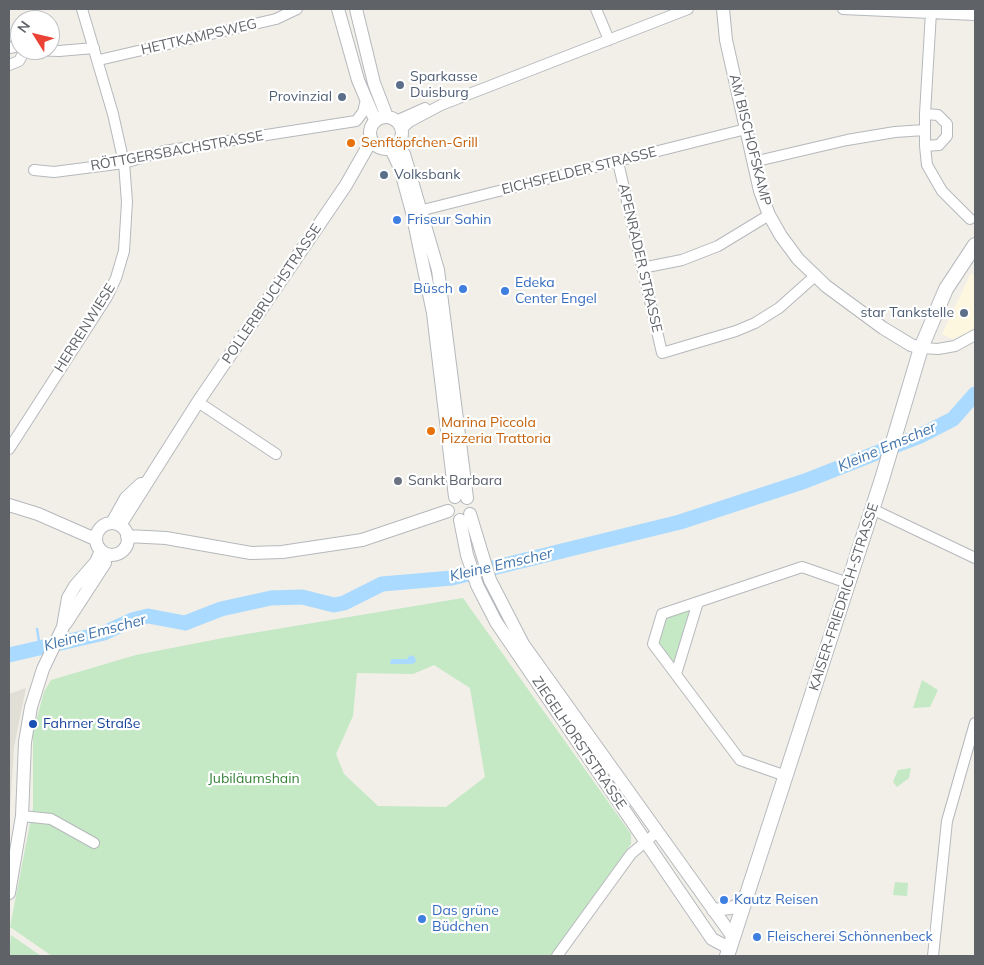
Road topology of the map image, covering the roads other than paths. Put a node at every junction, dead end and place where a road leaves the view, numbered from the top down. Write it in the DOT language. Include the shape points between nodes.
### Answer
graph roads {
  1 [pos="82,9"];
  2 [pos="297,9"];
  3 [pos="338,9"];
  4 [pos="356,9"];
  5 [pos="596,9"];
  6 [pos="688,9"];
  7 [pos="723,9"];
  8 [pos="843,9"];
  9 [pos="938,11"];
  10 [pos="975,15"];
  11 [pos="609,40"];
  12 [pos="94,48"];
  13 [pos="60,51"];
  14 [pos="98,60"];
  15 [pos="366,100"];
  16 [pos="925,114"];
  17 [pos="390,122"];
  18 [pos="746,128"];
  19 [pos="924,130"];
  20 [pos="374,144"];
  21 [pos="395,146"];
  22 [pos="925,146"];
  23 [pos="618,162"];
  24 [pos="753,162"];
  25 [pos="124,163"];
  26 [pos="34,170"];
  27 [pos="416,211"];
  28 [pos="769,215"];
  29 [pos="970,219"];
  30 [pos="975,245"];
  31 [pos="642,268"];
  32 [pos="814,276"];
  33 [pos="975,335"];
  34 [pos="921,348"];
  35 [pos="198,402"];
  36 [pos="9,449"];
  37 [pos="276,454"];
  38 [pos="461,497"];
  39 [pos="9,506"];
  40 [pos="872,509"];
  41 [pos="448,511"];
  42 [pos="465,517"];
  43 [pos="116,524"];
  44 [pos="127,541"];
  45 [pos="101,544"];
  46 [pos="975,558"];
  47 [pos="848,583"];
  48 [pos="698,602"];
  49 [pos="676,674"];
  50 [pos="975,723"];
  51 [pos="786,776"];
  52 [pos="22,816"];
  53 [pos="657,832"];
  54 [pos="646,840"];
  55 [pos="94,843"];
  56 [pos="13,850"];
  57 [pos="9,892"];
  58 [pos="745,902"];
  59 [pos="713,910"];
  60 [pos="730,947"];
  61 [pos="557,956"];
  62 [pos="934,956"];
  1 -- 12 [label="street, HERRENWIESE"];
  2 -- 14 [label="street, HETTKAMPSWEG" via="276,20"];
  3 -- 15 [label="street"];
  4 -- 17 [label="street" via="374,83"];
  5 -- 11 [label="street"];
  6 -- 11 [label="street"];
  7 -- 18 [label="street, AM BISCHOFSKAMP" via="726,40"];
  8 -- 9 [label="street"];
  9 -- 10 [label="street"];
  9 -- 16 [label="street"];
  11 -- 17 [label="street" via="441,105 409,122"];
  12 -- 13 [label="street"];
  12 -- 14 [label="street, HERRENWIESE"];
  14 -- 25 [label="street, HERRENWIESE"];
  15 -- 17 [label="street"];
  15 -- 25 [label="street, RÖTTGERSBACHSTRASSE" via="356,121 164,151"];
  16 -- 19 [label="street"];
  16 -- 22 [label="street" via="938,115 948,130 939,145"];
  17 -- 20 [label="street" via="370,128"];
  17 -- 21 [label="street"];
  18 -- 23 [label="street, EICHSFELDER STRASSE"];
  18 -- 24 [label="street, AM BISCHOFSKAMP"];
  19 -- 22 [label="street"];
  19 -- 24 [label="street" via="847,140"];
  20 -- 21 [label="street"];
  20 -- 35 [label="street, POLLERBRUCHSTRASSE"];
  21 -- 27 [label="street, ZIEGELHORSTSTRASSE"];
  22 -- 29 [label="street" via="928,166 942,191"];
  23 -- 27 [label="street, EICHSFELDER STRASSE"];
  23 -- 31 [label="street, APENRADER STRASSE"];
  24 -- 28 [label="street, AM BISCHOFSKAMP"];
  25 -- 26 [label="street, RÖTTGERSBACHSTRASSE" via="54,172"];
  25 -- 36 [label="street, HERRENWIESE" via="126,228 124,251 116,278"];
  27 -- 38 [label="street, ZIEGELHORSTSTRASSE" via="438,270"];
  28 -- 31 [label="street" via="718,246 682,260"];
  28 -- 32 [label="street, AM BISCHOFSKAMP" via="798,259"];
  30 -- 34 [label="main road, KAISER-FRIEDRICH-STRASSE" via="946,289"];
  31 -- 32 [label="street, APENRADER STRASSE" via="662,353 726,335 755,323 775,311"];
  32 -- 34 [label="street, AM BISCHOFSKAMP" via="856,310 910,345"];
  33 -- 34 [label="street" via="955,346"];
  34 -- 40 [label="main road, KAISER-FRIEDRICH-STRASSE"];
  35 -- 37 [label="street"];
  35 -- 43 [label="street, POLLERBRUCHSTRASSE" via="150,475 144,490"];
  38 -- 41 [label="street" via="449,501"];
  38 -- 42 [label="street, ZIEGELHORSTSTRASSE" via="472,505"];
  39 -- 45 [label="street" via="56,521"];
  40 -- 46 [label="street"];
  40 -- 47 [label="main road, KAISER-FRIEDRICH-STRASSE"];
  41 -- 42 [label="street" via="450,516"];
  41 -- 44 [label="street" via="362,540 282,552 251,554 166,538 140,545"];
  42 -- 53 [label="street, ZIEGELHORSTSTRASSE" via="490,580 522,644"];
  42 -- 54 [label="street, ZIEGELHORSTSTRASSE" via="467,555 477,585 496,622"];
  43 -- 44 [label="street"];
  43 -- 45 [label="street" via="105,524"];
  44 -- 45 [label="street" via="118,554"];
  45 -- 52 [label="street" via="79,601 63,627 39,681 28,725"];
  47 -- 48 [label="street" via="802,567"];
  47 -- 51 [label="main road, KAISER-FRIEDRICH-STRASSE"];
  48 -- 49 [label="street"];
  48 -- 49 [label="street" via="662,614 653,644"];
  49 -- 51 [label="street" via="740,760"];
  50 -- 62 [label="street" via="947,821"];
  51 -- 58 [label="main road, KAISER-FRIEDRICH-STRASSE"];
  52 -- 55 [label="street" via="50,819"];
  52 -- 56 [label="street"];
  53 -- 54 [label="street"];
  53 -- 59 [label="street, ZIEGELHORSTSTRASSE"];
  54 -- 60 [label="street, ZIEGELHORSTSTRASSE" via="712,939"];
  54 -- 61 [label="street" via="631,854"];
  56 -- 57 [label="street"];
  58 -- 59 [label="street"];
  58 -- 60 [label="main road, KAISER-FRIEDRICH-STRASSE"];
  59 -- 60 [label="street, ZIEGELHORSTSTRASSE"];
}
